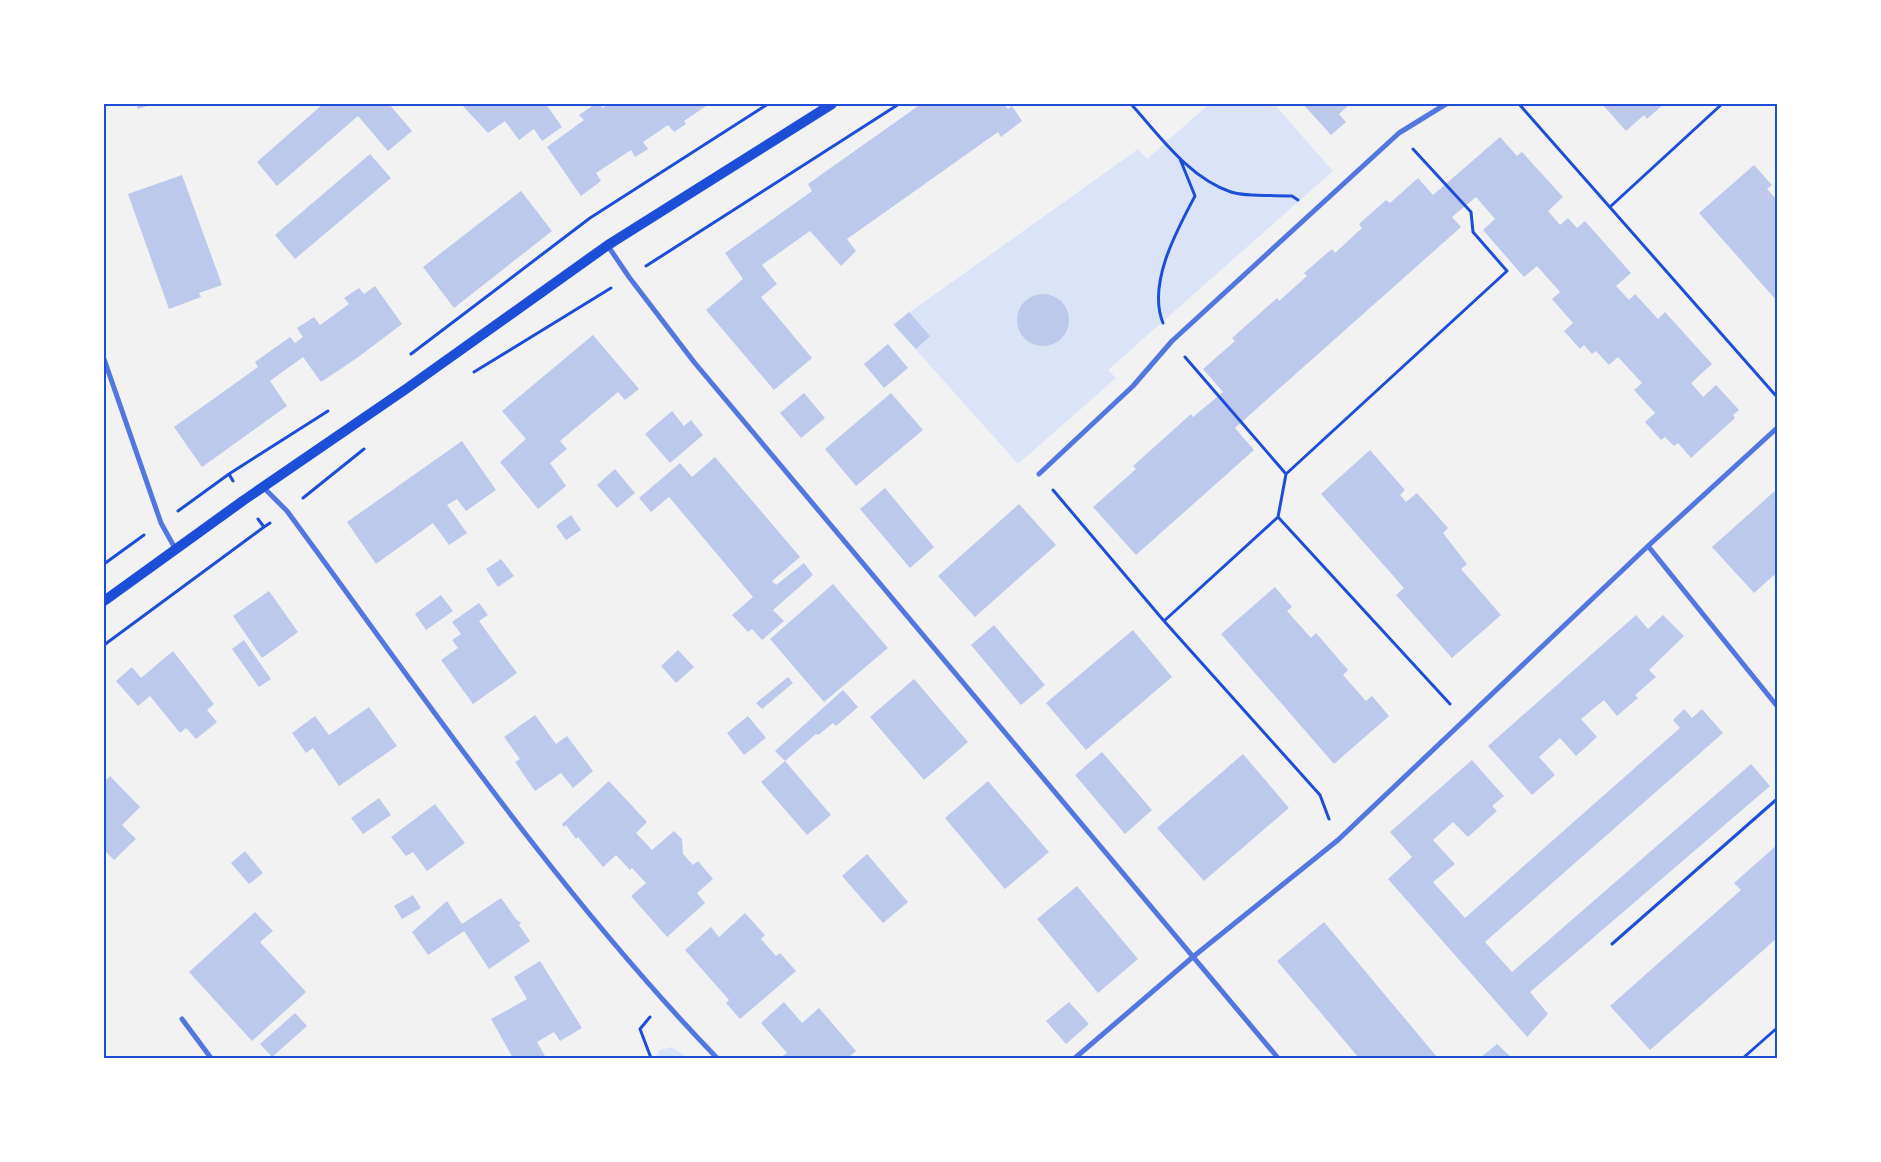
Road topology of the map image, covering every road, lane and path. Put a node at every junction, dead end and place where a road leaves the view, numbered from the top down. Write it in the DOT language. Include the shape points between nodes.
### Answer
graph roads {
  1 [pos="768,104"];
  2 [pos="832,104"];
  3 [pos="1131,104"];
  4 [pos="1446,104"];
  5 [pos="1519,104"];
  6 [pos="1722,104"];
  7 [pos="1399,133"];
  8 [pos="1611,206"];
  9 [pos="1315,211"];
  10 [pos="608,245"];
  11 [pos="104,359"];
  12 [pos="404,360"];
  13 [pos="1777,397"];
  14 [pos="330,410"];
  15 [pos="1777,428"];
  16 [pos="229,474"];
  17 [pos="1039,474"];
  18 [pos="263,487"];
  19 [pos="1278,517"];
  20 [pos="264,527"];
  21 [pos="1648,546"];
  22 [pos="176,550"];
  23 [pos="104,601"];
  24 [pos="1164,621"];
  25 [pos="104,645"];
  26 [pos="1777,706"];
  27 [pos="1465,719"];
  28 [pos="1777,799"];
  29 [pos="1338,840"];
  30 [pos="1612,944"];
  31 [pos="1194,956"];
  32 [pos="663,1002"];
  33 [pos="182,1019"];
  34 [pos="1777,1028"];
  35 [pos="211,1058"];
  36 [pos="651,1058"];
  37 [pos="717,1058"];
  38 [pos="1075,1058"];
  39 [pos="1278,1058"];
  40 [pos="1743,1058"];
  1 -- 12 [label="path" via="590,218"];
  2 -- 10 [label="main road"];
  3 -- 9 [label="path" via="1180,159 1198,174 1232,193 1292,196"];
  4 -- 7 [label="street"];
  5 -- 8 [label="path"];
  6 -- 8 [label="path"];
  7 -- 9 [label="street"];
  7 -- 19 [label="path" via="1471,212 1473,232 1507,271 1286,474"];
  8 -- 13 [label="path"];
  9 -- 17 [label="street" via="1172,342 1133,386"];
  10 -- 18 [label="main road"];
  10 -- 31 [label="street" via="628,277 694,362"];
  11 -- 22 [label="street" via="162,523"];
  14 -- 16 [label="path"];
  15 -- 21 [label="street"];
  17 -- 24 [label="path"];
  18 -- 22 [label="main road"];
  18 -- 32 [label="street" via="287,511 559,879"];
  19 -- 24 [label="path"];
  19 -- 27 [label="path" via="1431,686"];
  20 -- 25 [label="path"];
  21 -- 26 [label="street"];
  21 -- 27 [label="street"];
  22 -- 23 [label="main road"];
  24 -- 29 [label="path" via="1320,795"];
  27 -- 29 [label="street"];
  28 -- 30 [label="path"];
  29 -- 31 [label="street"];
  31 -- 38 [label="street"];
  31 -- 39 [label="street"];
  32 -- 36 [label="path" via="640,1029"];
  32 -- 37 [label="street"];
  33 -- 35 [label="street"];
  34 -- 40 [label="path"];
}
